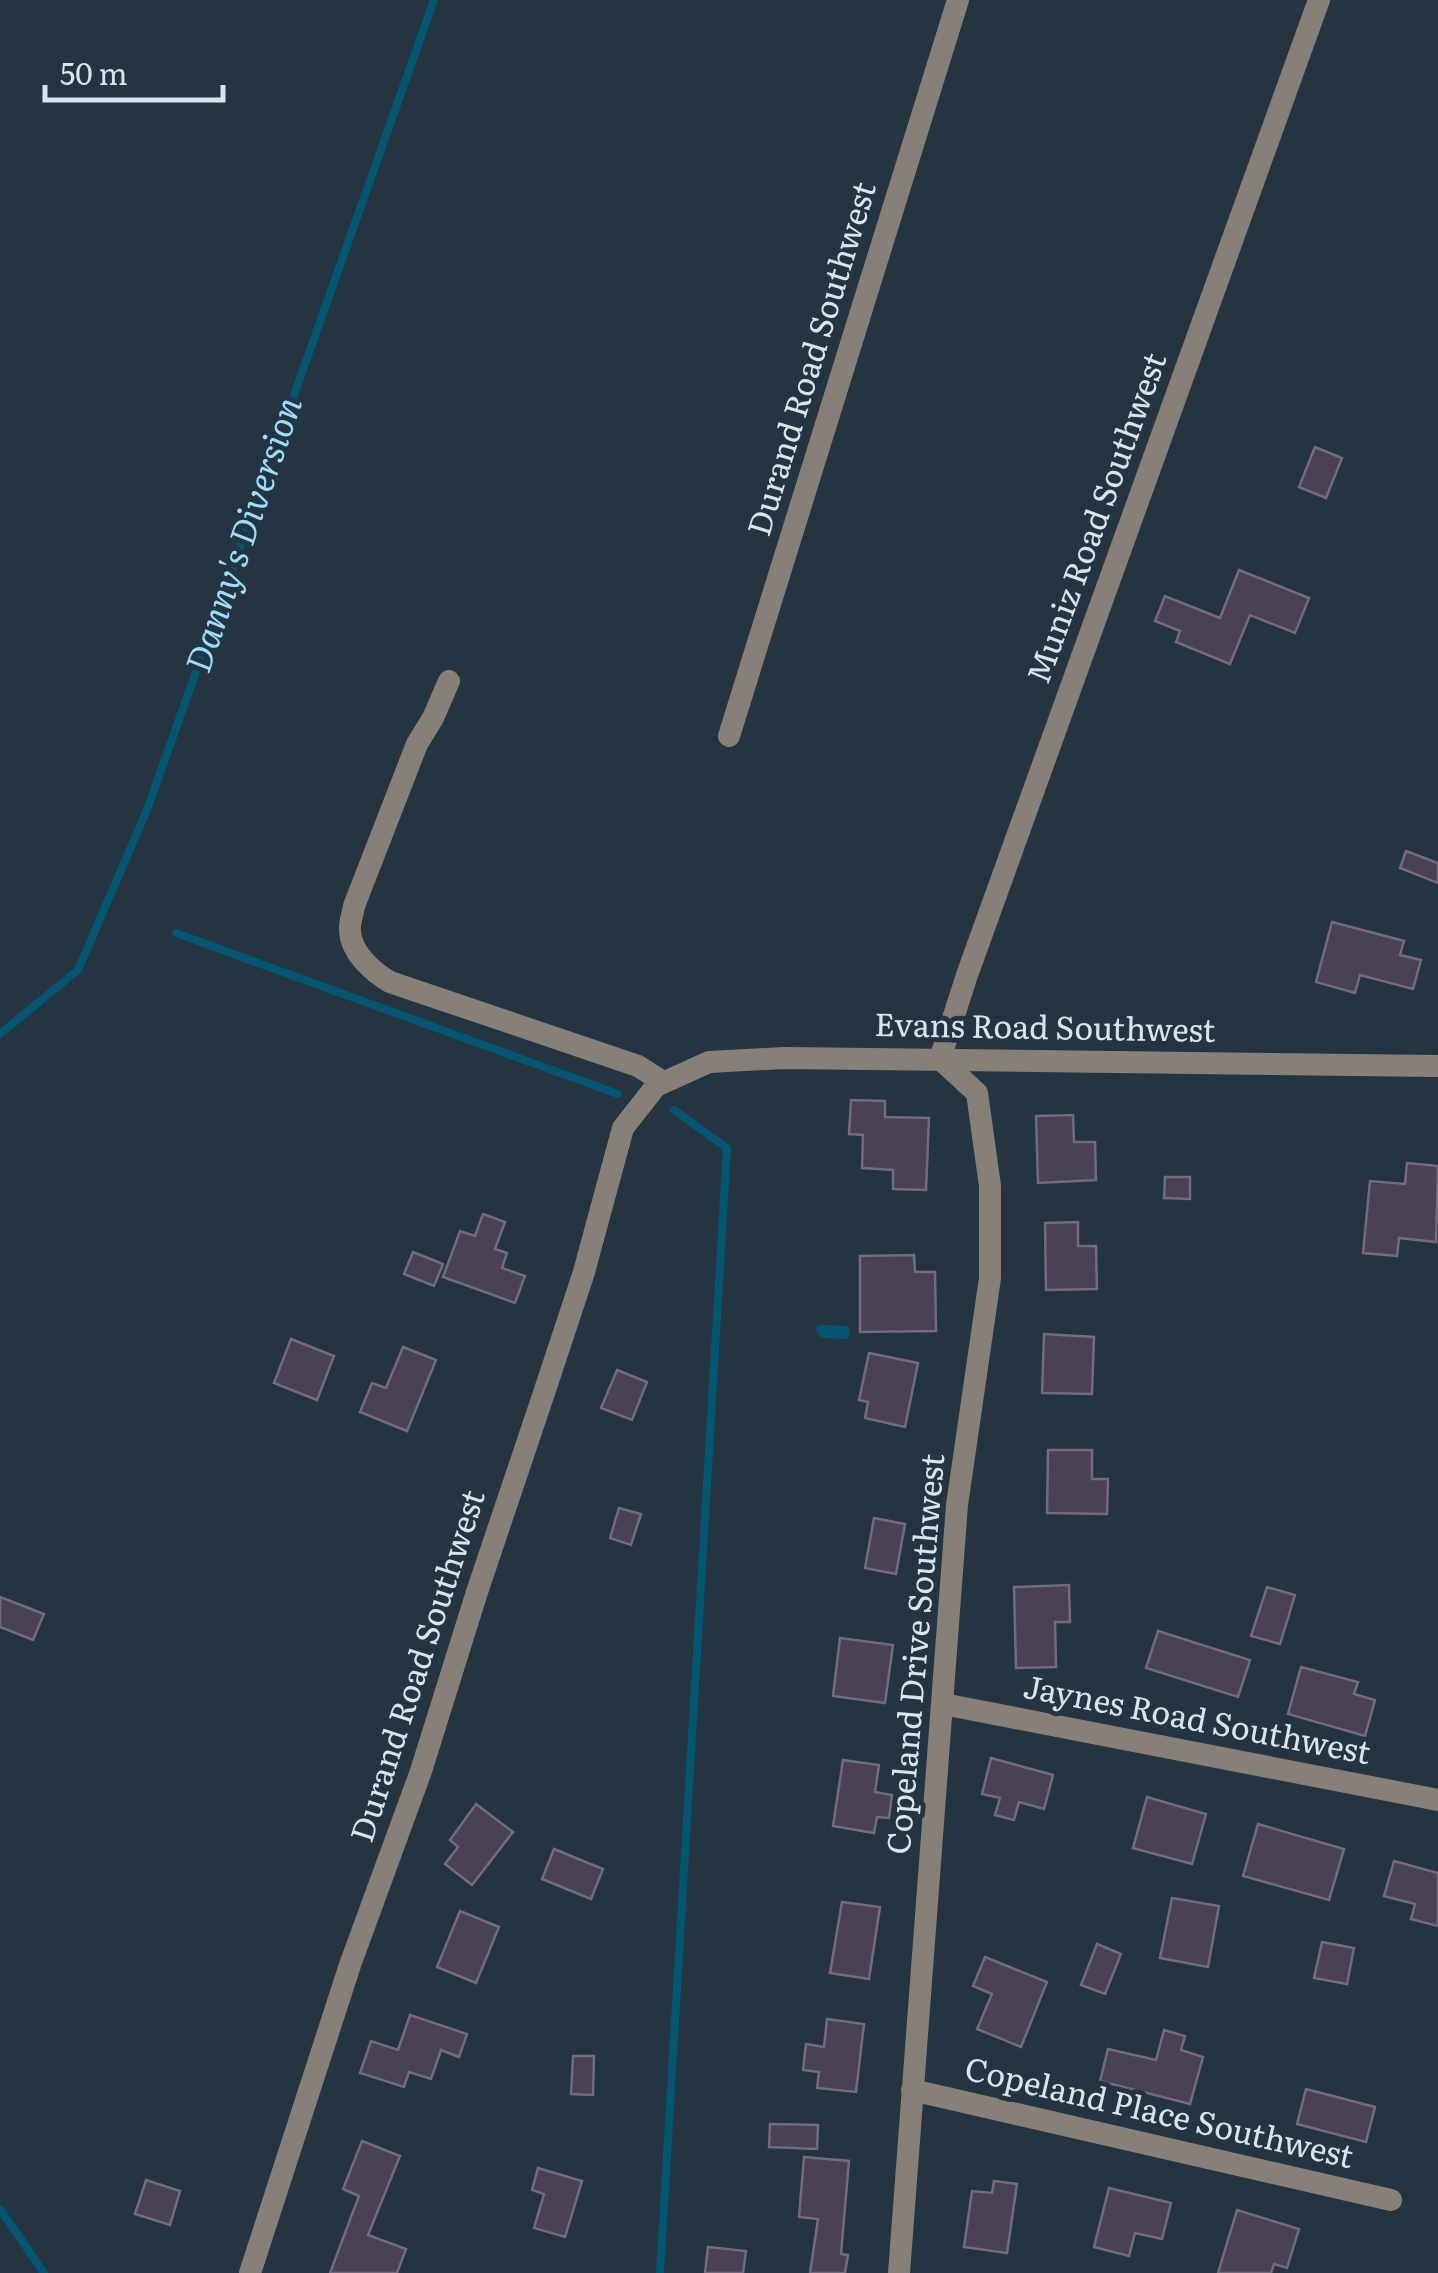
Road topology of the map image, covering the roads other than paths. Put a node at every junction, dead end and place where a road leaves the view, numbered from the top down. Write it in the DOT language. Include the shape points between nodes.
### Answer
graph roads {
  1 [pos="958,0"];
  2 [pos="1319,0"];
  3 [pos="448,681"];
  4 [pos="730,736"];
  5 [pos="940,1059"];
  6 [pos="1438,1066"];
  7 [pos="660,1084"];
  8 [pos="943,1704"];
  9 [pos="1438,1800"];
  10 [pos="912,2090"];
  11 [pos="1391,2200"];
  12 [pos="250,2273"];
  13 [pos="898,2273"];
  1 -- 4 [label="street, Durand Road Southwest"];
  2 -- 5 [label="street, Muniz Road Southwest"];
  3 -- 7 [label="street" via="354,906 350,932 360,954 390,982 638,1066"];
  5 -- 6 [label="street, Evans Road Southwest"];
  5 -- 7 [label="street, Evans Road Southwest" via="708,1062"];
  5 -- 8 [label="street, Copeland Drive Southwest" via="977,1093 990,1186 990,1278 956,1505"];
  7 -- 12 [label="street, Durand Road Southwest" via="623,1128 548,1384"];
  8 -- 9 [label="street, Jaynes Road Southwest"];
  8 -- 10 [label="street, Copeland Drive Southwest"];
  10 -- 11 [label="street, Copeland Place Southwest"];
  10 -- 13 [label="street, Copeland Drive Southwest"];
}
